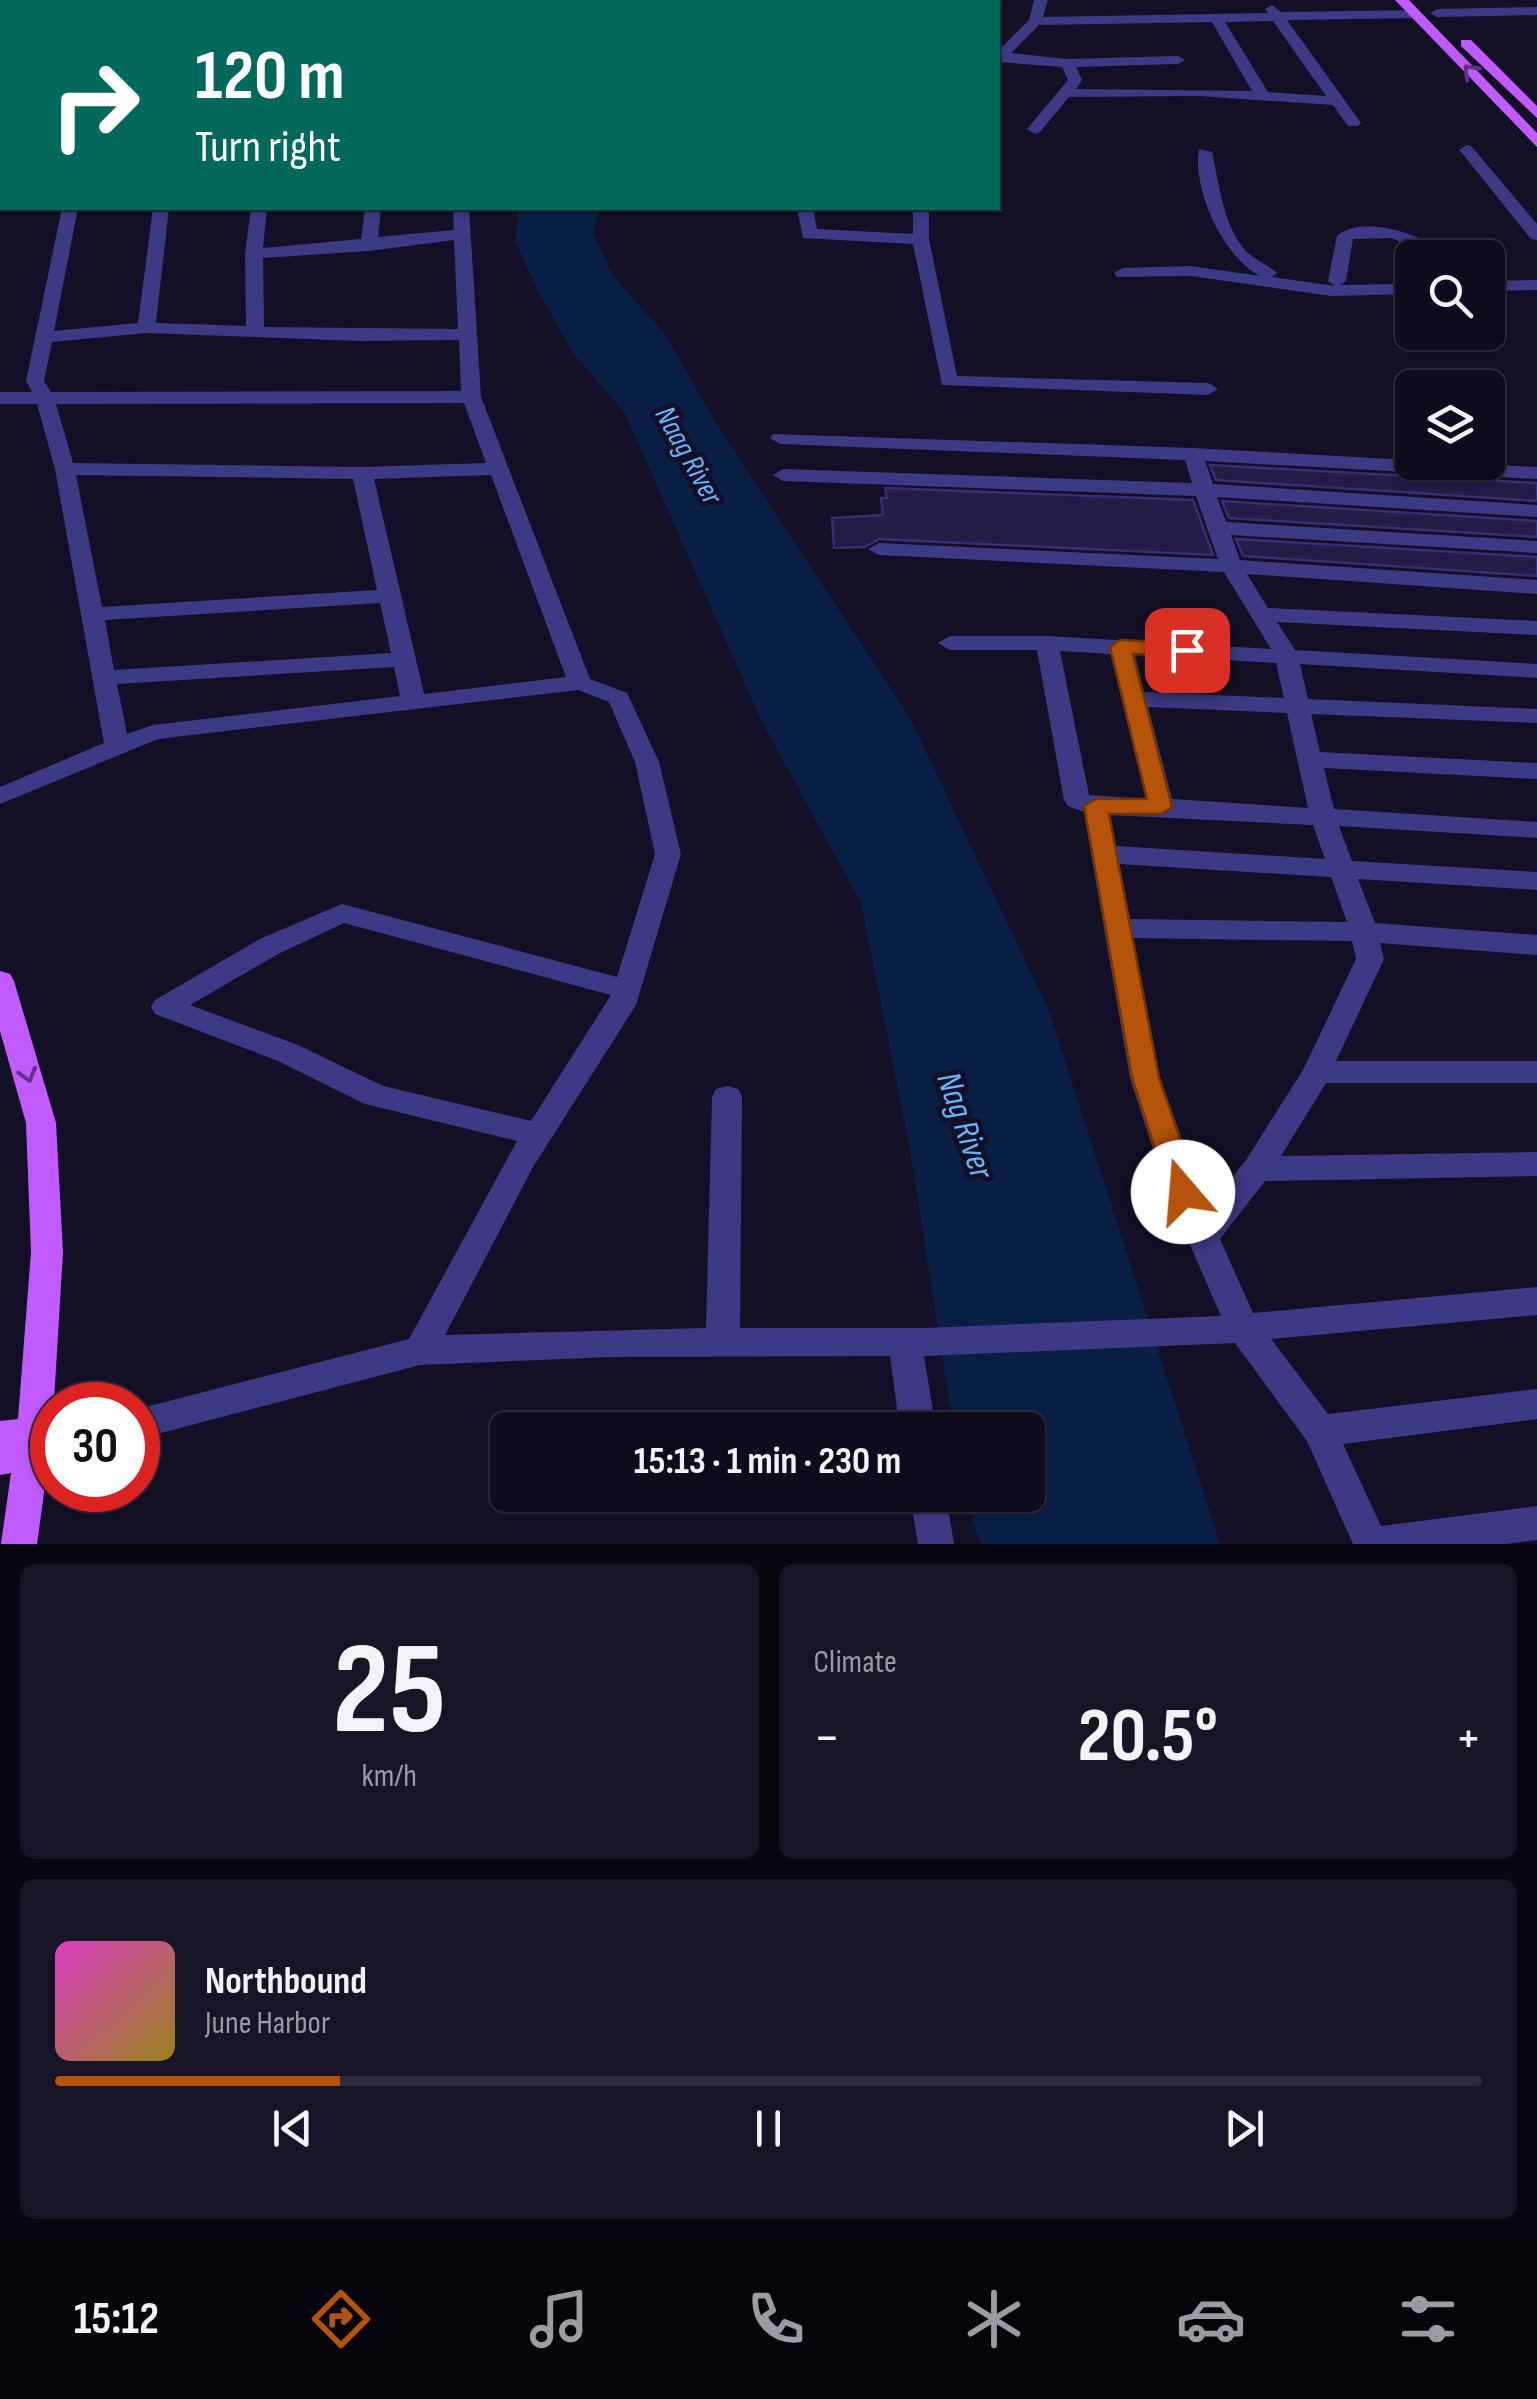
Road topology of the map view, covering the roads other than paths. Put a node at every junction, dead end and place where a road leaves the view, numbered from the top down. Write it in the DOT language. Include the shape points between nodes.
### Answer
graph roads {
  1 [pos="1041,0"];
  2 [pos="1144,0"];
  3 [pos="1266,0"];
  4 [pos="1402,0"];
  5 [pos="1420,7"];
  6 [pos="1537,12"];
  7 [pos="1437,13"];
  8 [pos="1278,16"];
  9 [pos="1216,18"];
  10 [pos="1035,21"];
  11 [pos="1160,36"];
  12 [pos="1000,55"];
  13 [pos="1000,57"];
  14 [pos="1067,63"];
  15 [pos="1199,92"];
  16 [pos="1068,93"];
  17 [pos="1262,95"];
  18 [pos="1338,101"];
  19 [pos="1537,114"];
  20 [pos="1353,123"];
  21 [pos="1035,130"];
  22 [pos="1537,142"];
  23 [pos="1467,150"];
  24 [pos="1204,152"];
  25 [pos="70,210"];
  26 [pos="161,210"];
  27 [pos="259,210"];
  28 [pos="373,210"];
  29 [pos="462,210"];
  30 [pos="805,210"];
  31 [pos="921,210"];
  32 [pos="463,234"];
  33 [pos="1537,235"];
  34 [pos="921,240"];
  35 [pos="1409,240"];
  36 [pos="369,246"];
  37 [pos="254,254"];
  38 [pos="1123,273"];
  39 [pos="1537,274"];
  40 [pos="1505,275"];
  41 [pos="1395,279"];
  42 [pos="1337,281"];
  43 [pos="1537,285"];
  44 [pos="1505,286"];
  45 [pos="1395,289"];
  46 [pos="146,328"];
  47 [pos="255,332"];
  48 [pos="468,334"];
  49 [pos="44,337"];
  50 [pos="1208,389"];
  51 [pos="471,397"];
  52 [pos="0,398"];
  53 [pos="46,398"];
  54 [pos="780,438"];
  55 [pos="1194,454"];
  56 [pos="65,469"];
  57 [pos="498,469"];
  58 [pos="362,473"];
  59 [pos="1537,474"];
  60 [pos="783,475"];
  61 [pos="1204,490"];
  62 [pos="1537,511"];
  63 [pos="1217,528"];
  64 [pos="1537,546"];
  65 [pos="880,549"];
  66 [pos="1231,566"];
  67 [pos="1537,587"];
  68 [pos="390,596"];
  69 [pos="92,614"];
  70 [pos="1261,614"];
  71 [pos="1537,628"];
  72 [pos="950,643"];
  73 [pos="1048,643"];
  74 [pos="1120,647"];
  75 [pos="1286,655"];
  76 [pos="405,658"];
  77 [pos="1537,671"];
  78 [pos="104,678"];
  79 [pos="580,684"];
  80 [pos="1133,698"];
  81 [pos="414,704"];
  82 [pos="1297,704"];
  83 [pos="1537,716"];
  84 [pos="116,747"];
  85 [pos="1309,759"];
  86 [pos="1537,770"];
  87 [pos="0,796"];
  88 [pos="1096,806"];
  89 [pos="1161,807"];
  90 [pos="1323,816"];
  91 [pos="1537,830"];
  92 [pos="1104,854"];
  93 [pos="1342,869"];
  94 [pos="1537,881"];
  95 [pos="1118,928"];
  96 [pos="1364,932"];
  97 [pos="1537,945"];
  98 [pos="0,981"];
  99 [pos="627,990"];
  100 [pos="1318,1072"];
  101 [pos="1537,1072"];
  102 [pos="726,1097"];
  103 [pos="538,1134"];
  104 [pos="1537,1164"];
  105 [pos="1257,1169"];
  106 [pos="1203,1237"];
  107 [pos="1537,1302"];
  108 [pos="1243,1328"];
  109 [pos="915,1342"];
  110 [pos="723,1343"];
  111 [pos="420,1351"];
  112 [pos="1537,1404"];
  113 [pos="917,1412"];
  114 [pos="160,1418"];
  115 [pos="1320,1431"];
  116 [pos="29,1445"];
  117 [pos="931,1512"];
  118 [pos="1537,1523"];
  119 [pos="19,1544"];
  120 [pos="936,1544"];
  121 [pos="1372,1544"];
  1 -- 10 [label="street"];
  2 -- 11 [label="street"];
  3 -- 8 [label="street"];
  4 -- 5 [label="main road"];
  5 -- 7 [label="main road"];
  5 -- 8 [label="street"];
  22 -- 5 [label="main road, one-way"];
  6 -- 7 [label="street"];
  7 -- 19 [label="main road"];
  8 -- 9 [label="street"];
  8 -- 18 [label="street"];
  9 -- 11 [label="street"];
  9 -- 17 [label="street"];
  10 -- 11 [label="street"];
  10 -- 12 [label="street"];
  11 -- 14 [label="street"];
  11 -- 15 [label="street"];
  13 -- 14 [label="street"];
  14 -- 16 [label="street" via="1075,80"];
  15 -- 16 [label="street"];
  15 -- 17 [label="street"];
  16 -- 21 [label="street"];
  17 -- 18 [label="street"];
  18 -- 20 [label="street"];
  23 -- 33 [label="street"];
  24 -- 42 [label="street" via="1227,242 1246,263 1289,279"];
  25 -- 49 [label="street"];
  26 -- 46 [label="street"];
  27 -- 37 [label="street"];
  28 -- 36 [label="street"];
  29 -- 32 [label="street"];
  30 -- 34 [label="street" via="809,234"];
  31 -- 34 [label="street"];
  32 -- 36 [label="street"];
  32 -- 48 [label="street"];
  34 -- 50 [label="street" via="949,381"];
  35 -- 42 [label="street" via="1395,233 1345,236"];
  36 -- 37 [label="street"];
  37 -- 47 [label="street"];
  38 -- 45 [label="street" via="1245,276 1331,291"];
  39 -- 40 [label="street"];
  41 -- 42 [label="street"];
  43 -- 44 [label="street"];
  46 -- 47 [label="street"];
  46 -- 49 [label="street"];
  47 -- 48 [label="street"];
  48 -- 51 [label="street"];
  49 -- 53 [label="street" via="35,381"];
  51 -- 53 [label="street"];
  51 -- 57 [label="street"];
  52 -- 53 [label="street"];
  53 -- 56 [label="street"];
  54 -- 55 [label="street"];
  55 -- 59 [label="street"];
  55 -- 61 [label="street"];
  56 -- 58 [label="street"];
  56 -- 69 [label="street"];
  57 -- 58 [label="street"];
  57 -- 79 [label="street"];
  58 -- 68 [label="street"];
  60 -- 61 [label="street"];
  61 -- 62 [label="street"];
  61 -- 63 [label="street"];
  63 -- 64 [label="street"];
  63 -- 66 [label="street"];
  65 -- 66 [label="street"];
  66 -- 67 [label="street"];
  66 -- 70 [label="street"];
  68 -- 69 [label="street"];
  68 -- 76 [label="street"];
  69 -- 78 [label="street"];
  70 -- 71 [label="street"];
  70 -- 75 [label="street"];
  72 -- 73 [label="street"];
  73 -- 74 [label="street"];
  73 -- 88 [label="street" via="1078,800"];
  74 -- 75 [label="street"];
  74 -- 80 [label="street"];
  75 -- 77 [label="street"];
  75 -- 82 [label="street"];
  76 -- 78 [label="street"];
  76 -- 81 [label="street"];
  78 -- 84 [label="street"];
  79 -- 81 [label="street"];
  79 -- 99 [label="street" via="619,698 648,762 668,854"];
  80 -- 82 [label="street"];
  80 -- 89 [label="street"];
  81 -- 84 [label="street" via="153,732"];
  82 -- 83 [label="street"];
  82 -- 85 [label="street"];
  84 -- 87 [label="street"];
  85 -- 86 [label="street"];
  85 -- 90 [label="street"];
  88 -- 89 [label="street"];
  88 -- 92 [label="street"];
  89 -- 90 [label="street"];
  90 -- 91 [label="street"];
  90 -- 93 [label="street"];
  92 -- 93 [label="street"];
  92 -- 95 [label="street"];
  93 -- 94 [label="street"];
  93 -- 96 [label="street"];
  95 -- 96 [label="street"];
  95 -- 106 [label="street" via="1145,1078"];
  96 -- 97 [label="street"];
  96 -- 100 [label="street" via="1370,960"];
  98 -- 116 [label="main road, one-way" via="41,1123 47,1252"];
  99 -- 103 [label="street"];
  99 -- 103 [label="street" via="342,913 165,1007 288,1053 376,1096"];
  100 -- 101 [label="street"];
  100 -- 105 [label="street"];
  102 -- 110 [label="street"];
  103 -- 111 [label="street"];
  104 -- 105 [label="street"];
  105 -- 106 [label="street"];
  106 -- 108 [label="street"];
  107 -- 108 [label="street"];
  108 -- 109 [label="street"];
  108 -- 115 [label="street"];
  109 -- 110 [label="street"];
  109 -- 113 [label="street"];
  110 -- 111 [label="street"];
  111 -- 114 [label="street"];
  112 -- 115 [label="street"];
  115 -- 121 [label="street"];
  116 -- 119 [label="main road"];
  117 -- 120 [label="street"];
  118 -- 121 [label="street"];
}
